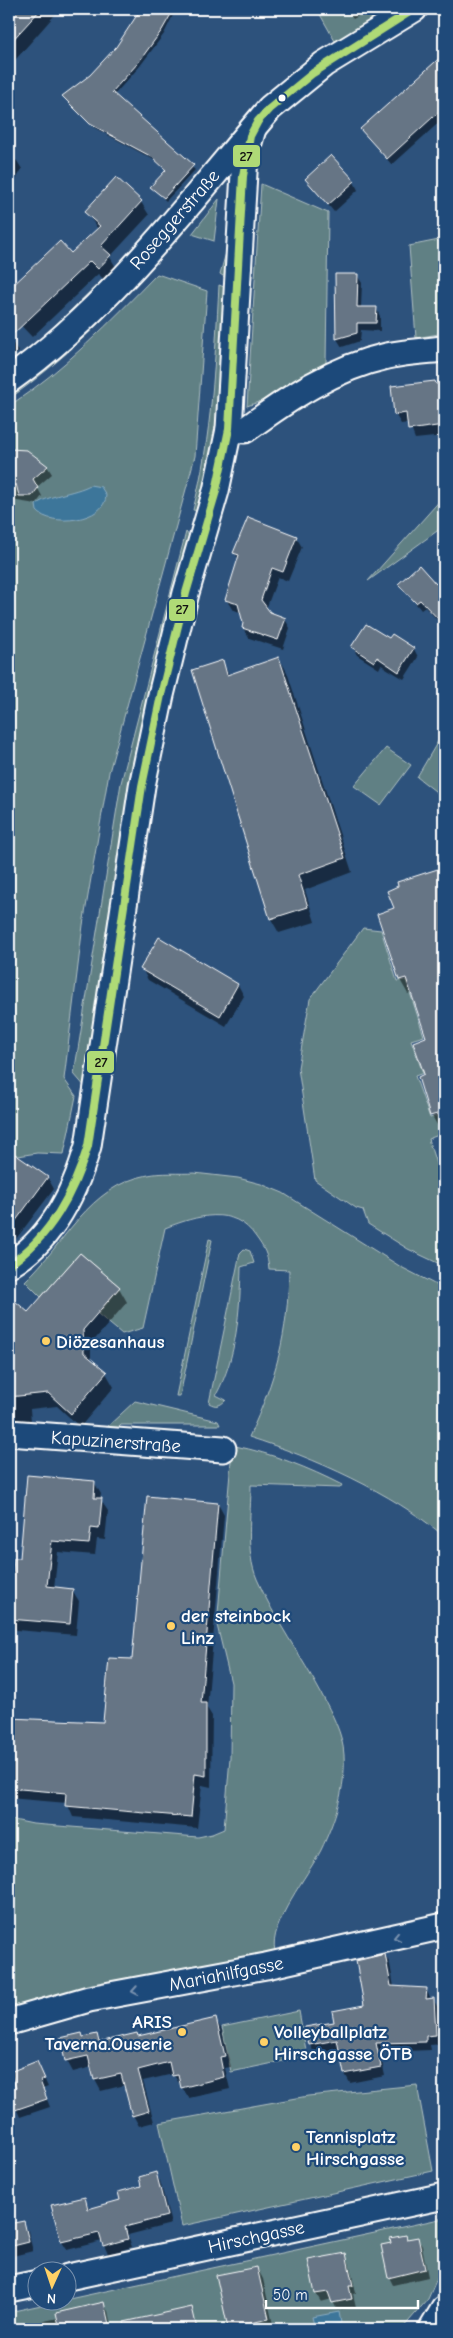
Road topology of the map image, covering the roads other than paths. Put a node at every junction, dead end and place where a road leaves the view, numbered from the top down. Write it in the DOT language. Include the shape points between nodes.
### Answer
graph roads {
  1 [pos="414,9"];
  2 [pos="253,129"];
  3 [pos="444,349"];
  4 [pos="9,380"];
  5 [pos="229,429"];
  6 [pos="9,1265"];
  7 [pos="9,1433"];
  8 [pos="222,1449"];
  9 [pos="444,1926"];
  10 [pos="9,2022"];
  11 [pos="444,2196"];
  12 [pos="78,2275"];
  13 [pos="28,2285"];
  14 [pos="9,2289"];
  15 [pos="444,2309"];
  16 [pos="432,2329"];
  1 -- 2 [label="street, Roseggerstraße" via="307,76 270,108"];
  2 -- 4 [label="street, Roseggerstraße" via="111,291 50,349"];
  2 -- 5 [label="street" via="245,156"];
  3 -- 5 [label="street" via="389,356 352,366 308,386 245,430"];
  5 -- 6 [label="street" via="216,492 161,695 142,786 88,1146 73,1190 60,1212 34,1246"];
  7 -- 8 [label="street, Kapuzinerstraße"];
  9 -- 10 [label="street, Mariahilfgasse, one-way" via="266,1966 89,1999"];
  11 -- 12 [label="street, Hirschgasse"];
  13 -- 14 [label="street"];
  15 -- 16 [label="street"];
}
